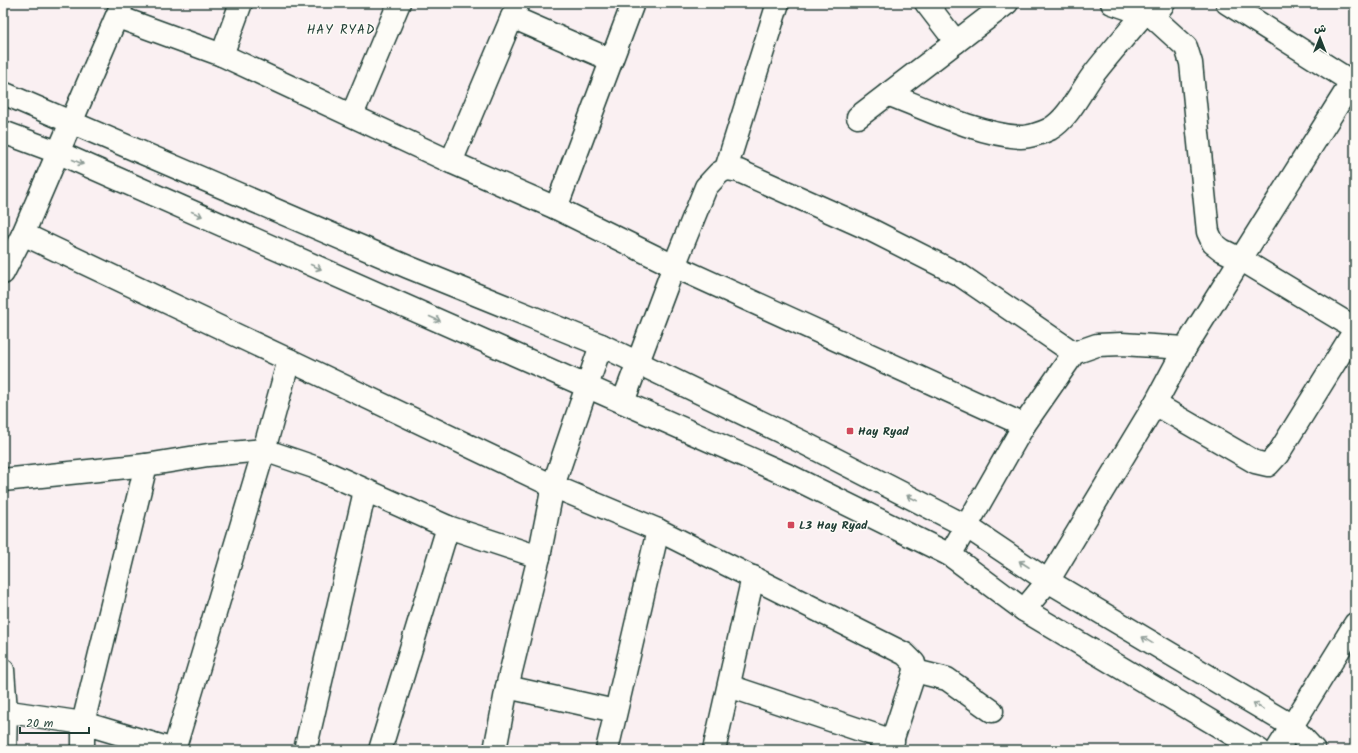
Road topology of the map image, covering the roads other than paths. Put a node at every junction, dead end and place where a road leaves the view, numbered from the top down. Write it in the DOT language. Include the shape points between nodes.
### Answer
graph roads {
  1 [pos="241,3"];
  2 [pos="399,3"];
  3 [pos="633,3"];
  4 [pos="778,3"];
  5 [pos="926,3"];
  6 [pos="1006,3"];
  7 [pos="1227,3"];
  8 [pos="1138,8"];
  9 [pos="120,10"];
  10 [pos="515,10"];
  11 [pos="956,42"];
  12 [pos="222,55"];
  13 [pos="611,60"];
  14 [pos="1353,80"];
  15 [pos="3,93"];
  16 [pos="888,94"];
  17 [pos="352,115"];
  18 [pos="858,117"];
  19 [pos="71,122"];
  20 [pos="3,132"];
  21 [pos="57,152"];
  22 [pos="451,162"];
  23 [pos="726,169"];
  24 [pos="556,208"];
  25 [pos="23,234"];
  26 [pos="1242,260"];
  27 [pos="674,266"];
  28 [pos="3,273"];
  29 [pos="1355,329"];
  30 [pos="601,345"];
  31 [pos="1185,348"];
  32 [pos="1074,353"];
  33 [pos="289,360"];
  34 [pos="639,362"];
  35 [pos="588,387"];
  36 [pos="623,402"];
  37 [pos="1155,404"];
  38 [pos="1024,425"];
  39 [pos="264,450"];
  40 [pos="146,465"];
  41 [pos="3,480"];
  42 [pos="553,486"];
  43 [pos="365,491"];
  44 [pos="966,526"];
  45 [pos="448,527"];
  46 [pos="658,530"];
  47 [pos="950,555"];
  48 [pos="539,557"];
  49 [pos="753,576"];
  50 [pos="1048,581"];
  51 [pos="1024,610"];
  52 [pos="1355,624"];
  53 [pos="3,670"];
  54 [pos="915,671"];
  55 [pos="728,686"];
  56 [pos="507,687"];
  57 [pos="5,710"];
  58 [pos="615,711"];
  59 [pos="992,711"];
  60 [pos="83,723"];
  61 [pos="1292,726"];
  62 [pos="891,745"];
  63 [pos="5,750"];
  64 [pos="83,750"];
  65 [pos="174,750"];
  66 [pos="305,750"];
  67 [pos="380,750"];
  68 [pos="495,750"];
  69 [pos="607,750"];
  70 [pos="714,750"];
  71 [pos="1259,750"];
  72 [pos="1277,750"];
  73 [pos="1314,750"];
  1 -- 12 [label="street"];
  2 -- 17 [label="street"];
  3 -- 13 [label="street"];
  4 -- 23 [label="street"];
  5 -- 11 [label="street"];
  6 -- 11 [label="street"];
  7 -- 14 [label="street"];
  8 -- 16 [label="street" via="1061,120 1038,134 1022,137 996,133 953,120"];
  8 -- 26 [label="street" via="1186,47 1191,63 1208,232 1213,243"];
  9 -- 12 [label="street"];
  9 -- 19 [label="street"];
  10 -- 13 [label="street"];
  10 -- 22 [label="street"];
  11 -- 16 [label="street"];
  12 -- 17 [label="street"];
  13 -- 24 [label="street"];
  14 -- 26 [label="street"];
  15 -- 19 [label="street"];
  16 -- 18 [label="street"];
  17 -- 22 [label="street"];
  19 -- 21 [label="street"];
  19 -- 30 [label="street" via="408,267"];
  20 -- 21 [label="street"];
  21 -- 25 [label="street"];
  21 -- 35 [label="street, one-way"];
  22 -- 24 [label="street"];
  23 -- 27 [label="street" via="706,187"];
  23 -- 32 [label="street" via="739,171 869,229 960,275"];
  24 -- 27 [label="street"];
  25 -- 28 [label="street"];
  25 -- 33 [label="street"];
  26 -- 29 [label="street"];
  26 -- 31 [label="street"];
  27 -- 34 [label="street"];
  27 -- 38 [label="street"];
  29 -- 37 [label="street" via="1278,454 1268,465 1255,462"];
  30 -- 34 [label="street"];
  30 -- 35 [label="street"];
  31 -- 32 [label="street" via="1097,345"];
  31 -- 37 [label="street"];
  32 -- 38 [label="street"];
  33 -- 39 [label="street"];
  33 -- 42 [label="street"];
  34 -- 36 [label="street"];
  44 -- 34 [label="street, one-way" via="804,442"];
  35 -- 36 [label="street"];
  35 -- 42 [label="street"];
  36 -- 47 [label="street" via="792,477"];
  37 -- 50 [label="street"];
  38 -- 44 [label="street"];
  39 -- 40 [label="street" via="208,455"];
  39 -- 43 [label="street" via="314,467"];
  39 -- 65 [label="street"];
  40 -- 41 [label="street"];
  40 -- 60 [label="street"];
  42 -- 46 [label="street"];
  42 -- 48 [label="street"];
  43 -- 45 [label="street"];
  43 -- 66 [label="street"];
  44 -- 47 [label="street"];
  50 -- 44 [label="street, one-way"];
  45 -- 48 [label="street"];
  45 -- 67 [label="street"];
  46 -- 49 [label="street"];
  46 -- 58 [label="street"];
  47 -- 51 [label="street"];
  48 -- 56 [label="street"];
  49 -- 54 [label="street" via="890,645 914,662"];
  49 -- 55 [label="street"];
  50 -- 51 [label="street"];
  61 -- 50 [label="street, one-way"];
  51 -- 71 [label="street"];
  52 -- 61 [label="street"];
  53 -- 57 [label="street"];
  54 -- 59 [label="street" via="947,678"];
  54 -- 62 [label="street"];
  55 -- 62 [label="street"];
  55 -- 70 [label="street"];
  56 -- 58 [label="street"];
  56 -- 68 [label="street"];
  57 -- 60 [label="street"];
  57 -- 63 [label="street"];
  58 -- 69 [label="street"];
  60 -- 64 [label="street"];
  60 -- 65 [label="street"];
  61 -- 72 [label="street"];
  61 -- 73 [label="street"];
}
